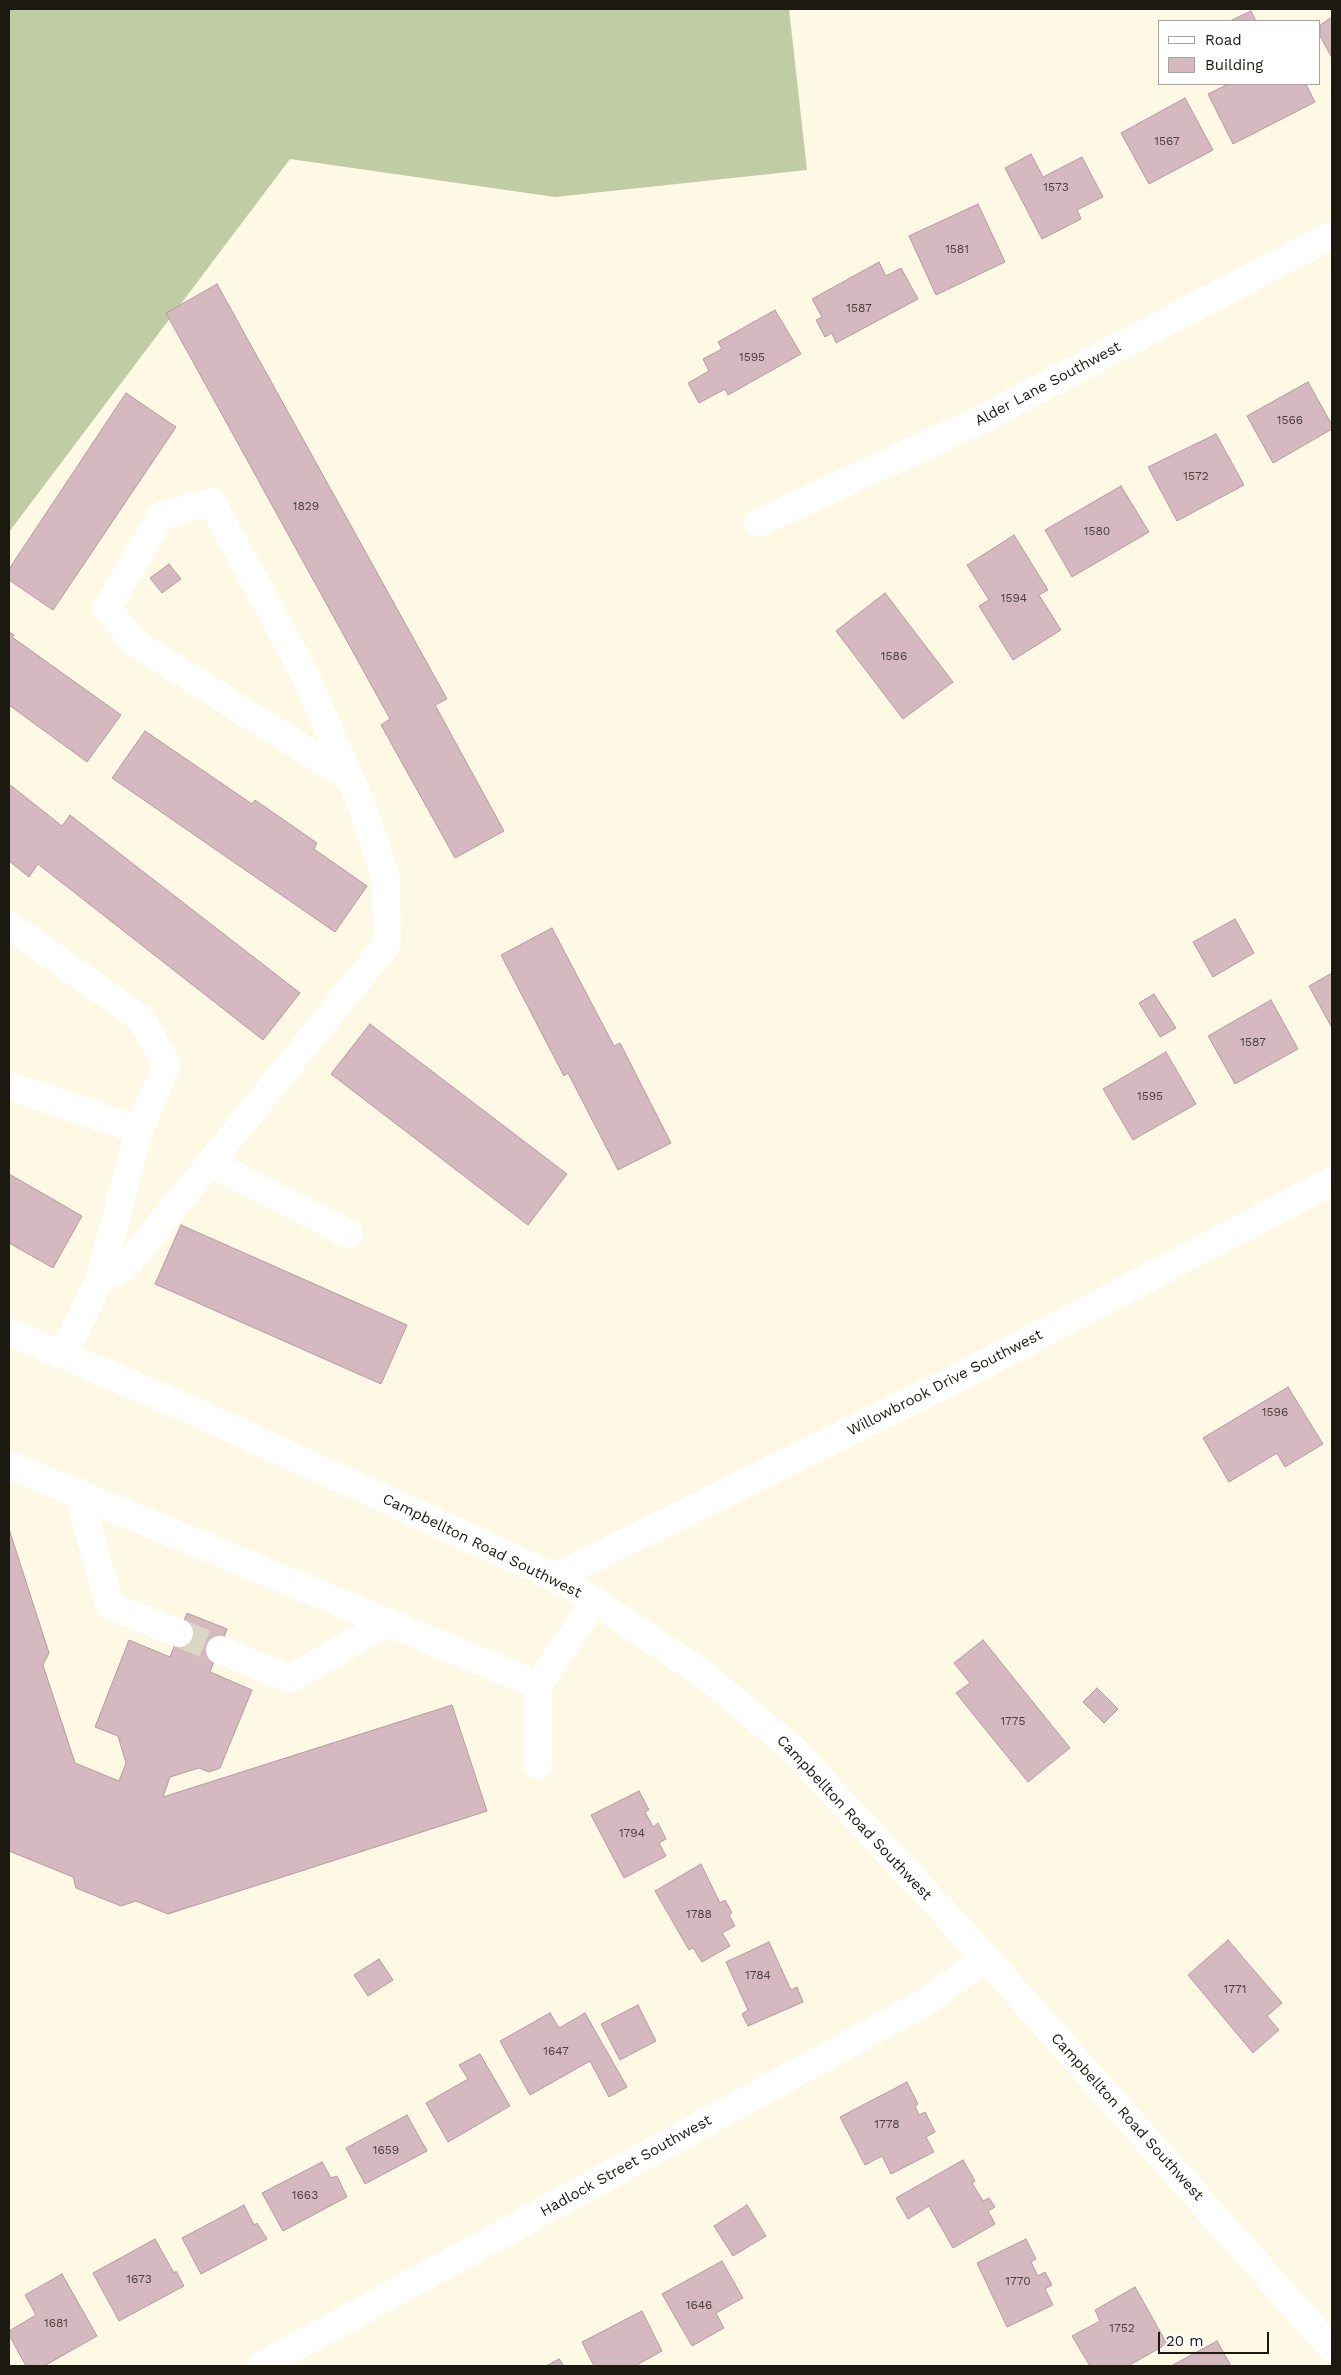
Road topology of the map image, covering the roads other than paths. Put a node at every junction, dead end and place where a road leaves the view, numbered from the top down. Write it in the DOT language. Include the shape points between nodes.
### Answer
graph roads {
  1 [pos="1332,235"];
  2 [pos="758,522"];
  3 [pos="350,778"];
  4 [pos="9,925"];
  5 [pos="9,1086"];
  6 [pos="139,1130"];
  7 [pos="210,1163"];
  8 [pos="1332,1181"];
  9 [pos="349,1234"];
  10 [pos="100,1279"];
  11 [pos="9,1332"];
  12 [pos="63,1355"];
  13 [pos="9,1465"];
  14 [pos="78,1492"];
  15 [pos="555,1577"];
  16 [pos="596,1601"];
  17 [pos="388,1622"];
  18 [pos="179,1633"];
  19 [pos="220,1650"];
  20 [pos="538,1685"];
  21 [pos="538,1765"];
  22 [pos="986,1958"];
  23 [pos="1332,2349"];
  24 [pos="261,2366"];
  1 -- 2 [label="street, Alder Lane Southwest" via="978,422"];
  3 -- 3 [label="street" via="303,671 212,502 161,516 107,608 135,643"];
  3 -- 7 [label="street" via="386,878 387,944"];
  4 -- 6 [label="street" via="141,1019 167,1064"];
  5 -- 6 [label="street"];
  6 -- 10 [label="street"];
  7 -- 9 [label="street"];
  7 -- 10 [label="street" via="126,1267"];
  8 -- 15 [label="street, Willowbrook Drive Southwest" via="952,1381"];
  10 -- 12 [label="street"];
  11 -- 12 [label="street, Campbellton Road Southwest"];
  12 -- 15 [label="street, Campbellton Road Southwest" via="169,1400"];
  13 -- 14 [label="street"];
  14 -- 17 [label="street"];
  14 -- 18 [label="street" via="110,1606"];
  15 -- 16 [label="street, Campbellton Road Southwest"];
  16 -- 20 [label="street"];
  16 -- 22 [label="street, Campbellton Road Southwest" via="703,1674 792,1748"];
  17 -- 19 [label="street" via="290,1679"];
  17 -- 20 [label="street"];
  20 -- 21 [label="street"];
  22 -- 23 [label="street, Campbellton Road Southwest"];
  22 -- 24 [label="street, Hadlock Street Southwest" via="924,2003"];
}
